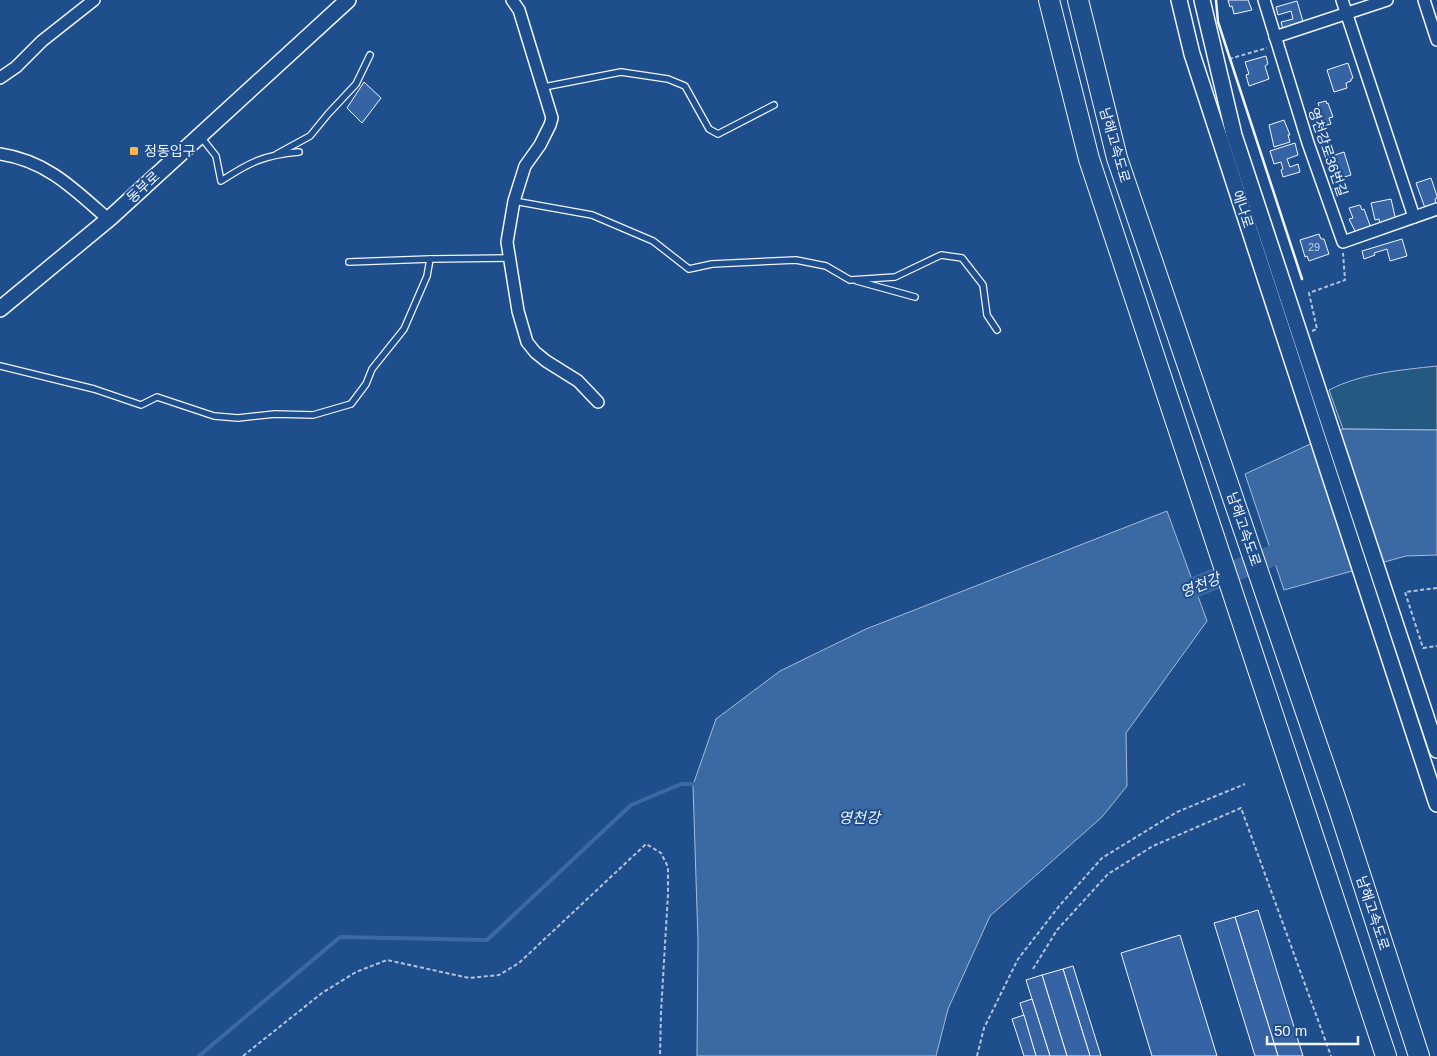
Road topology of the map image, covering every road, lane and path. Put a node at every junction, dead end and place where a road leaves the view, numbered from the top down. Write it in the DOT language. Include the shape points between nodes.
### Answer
graph roads {
  1 [pos="94,0"];
  2 [pos="348,0"];
  3 [pos="512,0"];
  4 [pos="1049,0"];
  5 [pos="1078,0"];
  6 [pos="1179,0"];
  7 [pos="1202,0"];
  8 [pos="1264,0"];
  9 [pos="1342,0"];
  10 [pos="1387,0"];
  11 [pos="1424,0"];
  12 [pos="1346,14"];
  13 [pos="1437,40"];
  14 [pos="1276,41"];
  15 [pos="370,55"];
  16 [pos="1238,56"];
  17 [pos="0,78"];
  18 [pos="544,87"];
  19 [pos="774,105"];
  20 [pos="200,135"];
  21 [pos="299,152"];
  22 [pos="0,154"];
  23 [pos="277,154"];
  24 [pos="514,201"];
  25 [pos="1437,209"];
  26 [pos="1414,217"];
  27 [pos="108,219"];
  28 [pos="1343,242"];
  29 [pos="510,258"];
  30 [pos="430,259"];
  31 [pos="349,262"];
  32 [pos="850,280"];
  33 [pos="916,297"];
  34 [pos="0,309"];
  35 [pos="998,330"];
  36 [pos="1307,333"];
  37 [pos="0,366"];
  38 [pos="598,402"];
  39 [pos="1318,413"];
  40 [pos="1437,588"];
  41 [pos="1437,646"];
  42 [pos="1437,750"];
  43 [pos="1245,784"];
  44 [pos="1437,804"];
  45 [pos="1032,969"];
  46 [pos="243,1056"];
  47 [pos="660,1056"];
  48 [pos="977,1056"];
  49 [pos="1331,1056"];
  50 [pos="1386,1056"];
  51 [pos="1419,1056"];
  1 -- 17 [label="street"];
  2 -- 20 [label="street, 동부로"];
  3 -- 18 [label="street" via="519,10"];
  4 -- 50 [label="highway, 남해고속도로" via="1089,159"];
  5 -- 51 [label="highway, 남해고속도로" via="1117,158 1340,812"];
  6 -- 39 [label="street, 에나로" via="1192,54"];
  7 -- 39 [label="street, 에나로" via="1234,135"];
  8 -- 14 [label="street, 영천강로36번길"];
  9 -- 12 [label="street"];
  10 -- 12 [label="street"];
  11 -- 13 [label="street"];
  12 -- 14 [label="street"];
  12 -- 26 [label="street"];
  14 -- 16 [label="path"];
  14 -- 28 [label="street, 영천강로36번길"];
  15 -- 23 [label="lane" via="356,84 310,136"];
  18 -- 19 [label="lane" via="621,72 668,79 685,86 709,129 718,134"];
  18 -- 24 [label="street" via="552,118 550,126 525,166"];
  20 -- 23 [label="lane" via="216,156 221,181 248,164"];
  20 -- 27 [label="street, 동부로"];
  21 -- 23 [label="lane"];
  22 -- 27 [label="street" via="30,160 55,175"];
  24 -- 29 [label="street" via="507,242"];
  24 -- 32 [label="lane" via="592,215 653,241 689,269 712,264 796,260 826,266"];
  25 -- 26 [label="street"];
  26 -- 28 [label="street"];
  27 -- 34 [label="street, 동부로"];
  28 -- 36 [label="path" via="1345,280 1309,293 1316,329"];
  29 -- 30 [label="lane"];
  29 -- 38 [label="street" via="518,311 527,342 546,361 578,381"];
  30 -- 31 [label="lane"];
  30 -- 37 [label="lane" via="427,276 404,329 372,369 366,384 351,404 313,415 214,416 157,397 141,405 94,388"];
  32 -- 33 [label="lane"];
  32 -- 35 [label="lane" via="895,277 941,255 962,258 983,285 987,315"];
  39 -- 42 [label="street"];
  39 -- 44 [label="street" via="1410,726"];
  40 -- 41 [label="path" via="1405,592 1423,648"];
  43 -- 48 [label="path" via="1177,812 1102,858 1018,958 984,1028"];
  45 -- 49 [label="path" via="1057,930 1108,874 1153,846 1241,808"];
  46 -- 47 [label="path" via="322,993 356,972 387,960 469,978 499,976 519,963 646,844 661,853 668,867"];
}
